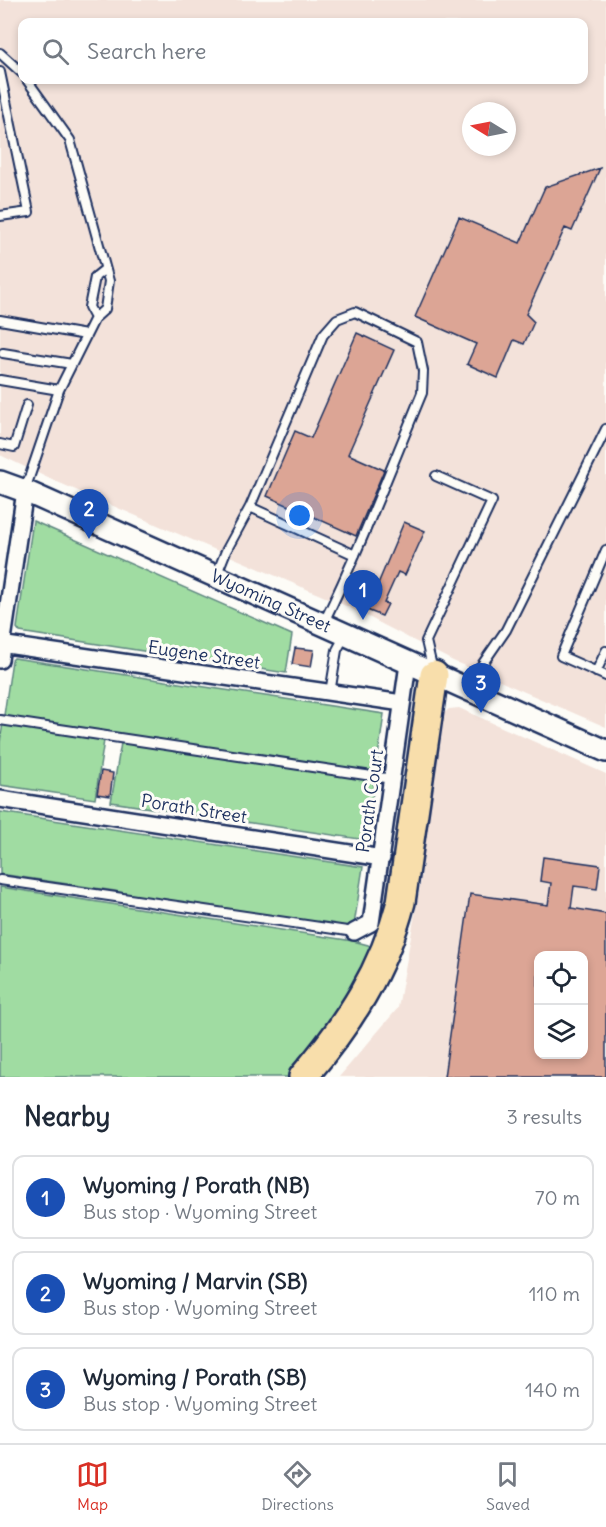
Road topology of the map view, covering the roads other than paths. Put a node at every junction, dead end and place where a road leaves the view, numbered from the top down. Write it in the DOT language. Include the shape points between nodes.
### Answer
graph roads {
  1 [pos="0,53"];
  2 [pos="18,69"];
  3 [pos="0,72"];
  4 [pos="30,84"];
  5 [pos="0,216"];
  6 [pos="105,269"];
  7 [pos="95,318"];
  8 [pos="0,320"];
  9 [pos="86,335"];
  10 [pos="3,352"];
  11 [pos="72,363"];
  12 [pos="0,380"];
  13 [pos="59,390"];
  14 [pos="27,405"];
  15 [pos="606,429"];
  16 [pos="0,444"];
  17 [pos="436,476"];
  18 [pos="0,482"];
  19 [pos="25,491"];
  20 [pos="250,507"];
  21 [pos="606,550"];
  22 [pos="354,555"];
  23 [pos="215,577"];
  24 [pos="322,625"];
  25 [pos="344,635"];
  26 [pos="1,644"];
  27 [pos="606,651"];
  28 [pos="0,660"];
  29 [pos="408,664"];
  30 [pos="596,672"];
  31 [pos="434,675"];
  32 [pos="606,676"];
  33 [pos="465,689"];
  34 [pos="330,693"];
  35 [pos="402,703"];
  36 [pos="0,720"];
  37 [pos="603,747"];
  38 [pos="392,779"];
  39 [pos="0,799"];
  40 [pos="382,858"];
  41 [pos="0,880"];
  42 [pos="354,932"];
  43 [pos="303,1077"];
  1 -- 2 [label="lane"];
  3 -- 5 [label="lane" via="29,212"];
  4 -- 6 [label="lane" via="70,140"];
  6 -- 7 [label="lane" via="109,281 105,309"];
  6 -- 7 [label="lane" via="95,277 90,307"];
  7 -- 9 [label="lane"];
  8 -- 9 [label="lane"];
  9 -- 11 [label="lane"];
  10 -- 11 [label="lane"];
  11 -- 13 [label="lane"];
  12 -- 13 [label="lane"];
  13 -- 19 [label="lane"];
  14 -- 16 [label="lane" via="14,447"];
  15 -- 33 [label="lane" via="506,630"];
  17 -- 31 [label="lane" via="492,501 426,641"];
  18 -- 19 [label="main road, Wyoming Street"];
  19 -- 23 [label="main road, Wyoming Street"];
  19 -- 26 [label="street"];
  20 -- 22 [label="lane"];
  20 -- 22 [label="lane" via="323,335 338,319 355,312 417,342 423,371 422,393"];
  20 -- 23 [label="lane"];
  21 -- 30 [label="lane" via="561,656"];
  22 -- 24 [label="lane"];
  23 -- 24 [label="main road, Wyoming Street"];
  24 -- 25 [label="main road, Wyoming Street"];
  25 -- 29 [label="main road, Wyoming Street"];
  25 -- 34 [label="lane" via="336,653"];
  26 -- 28 [label="street"];
  26 -- 34 [label="street, Eugene Street"];
  27 -- 30 [label="lane"];
  29 -- 31 [label="main road, Wyoming Street"];
  29 -- 35 [label="street, Porath Court"];
  30 -- 32 [label="lane"];
  31 -- 33 [label="main road, Wyoming Street"];
  31 -- 43 [label="highway" via="401,902 391,937 364,995"];
  33 -- 37 [label="main road, Wyoming Street"];
  34 -- 35 [label="street, Eugene Street"];
  35 -- 38 [label="street, Porath Court"];
  36 -- 38 [label="lane"];
  38 -- 40 [label="street, Porath Court"];
  39 -- 40 [label="street, Porath Street"];
  40 -- 42 [label="street, Porath Court" via="371,923"];
  41 -- 42 [label="lane"];
}
